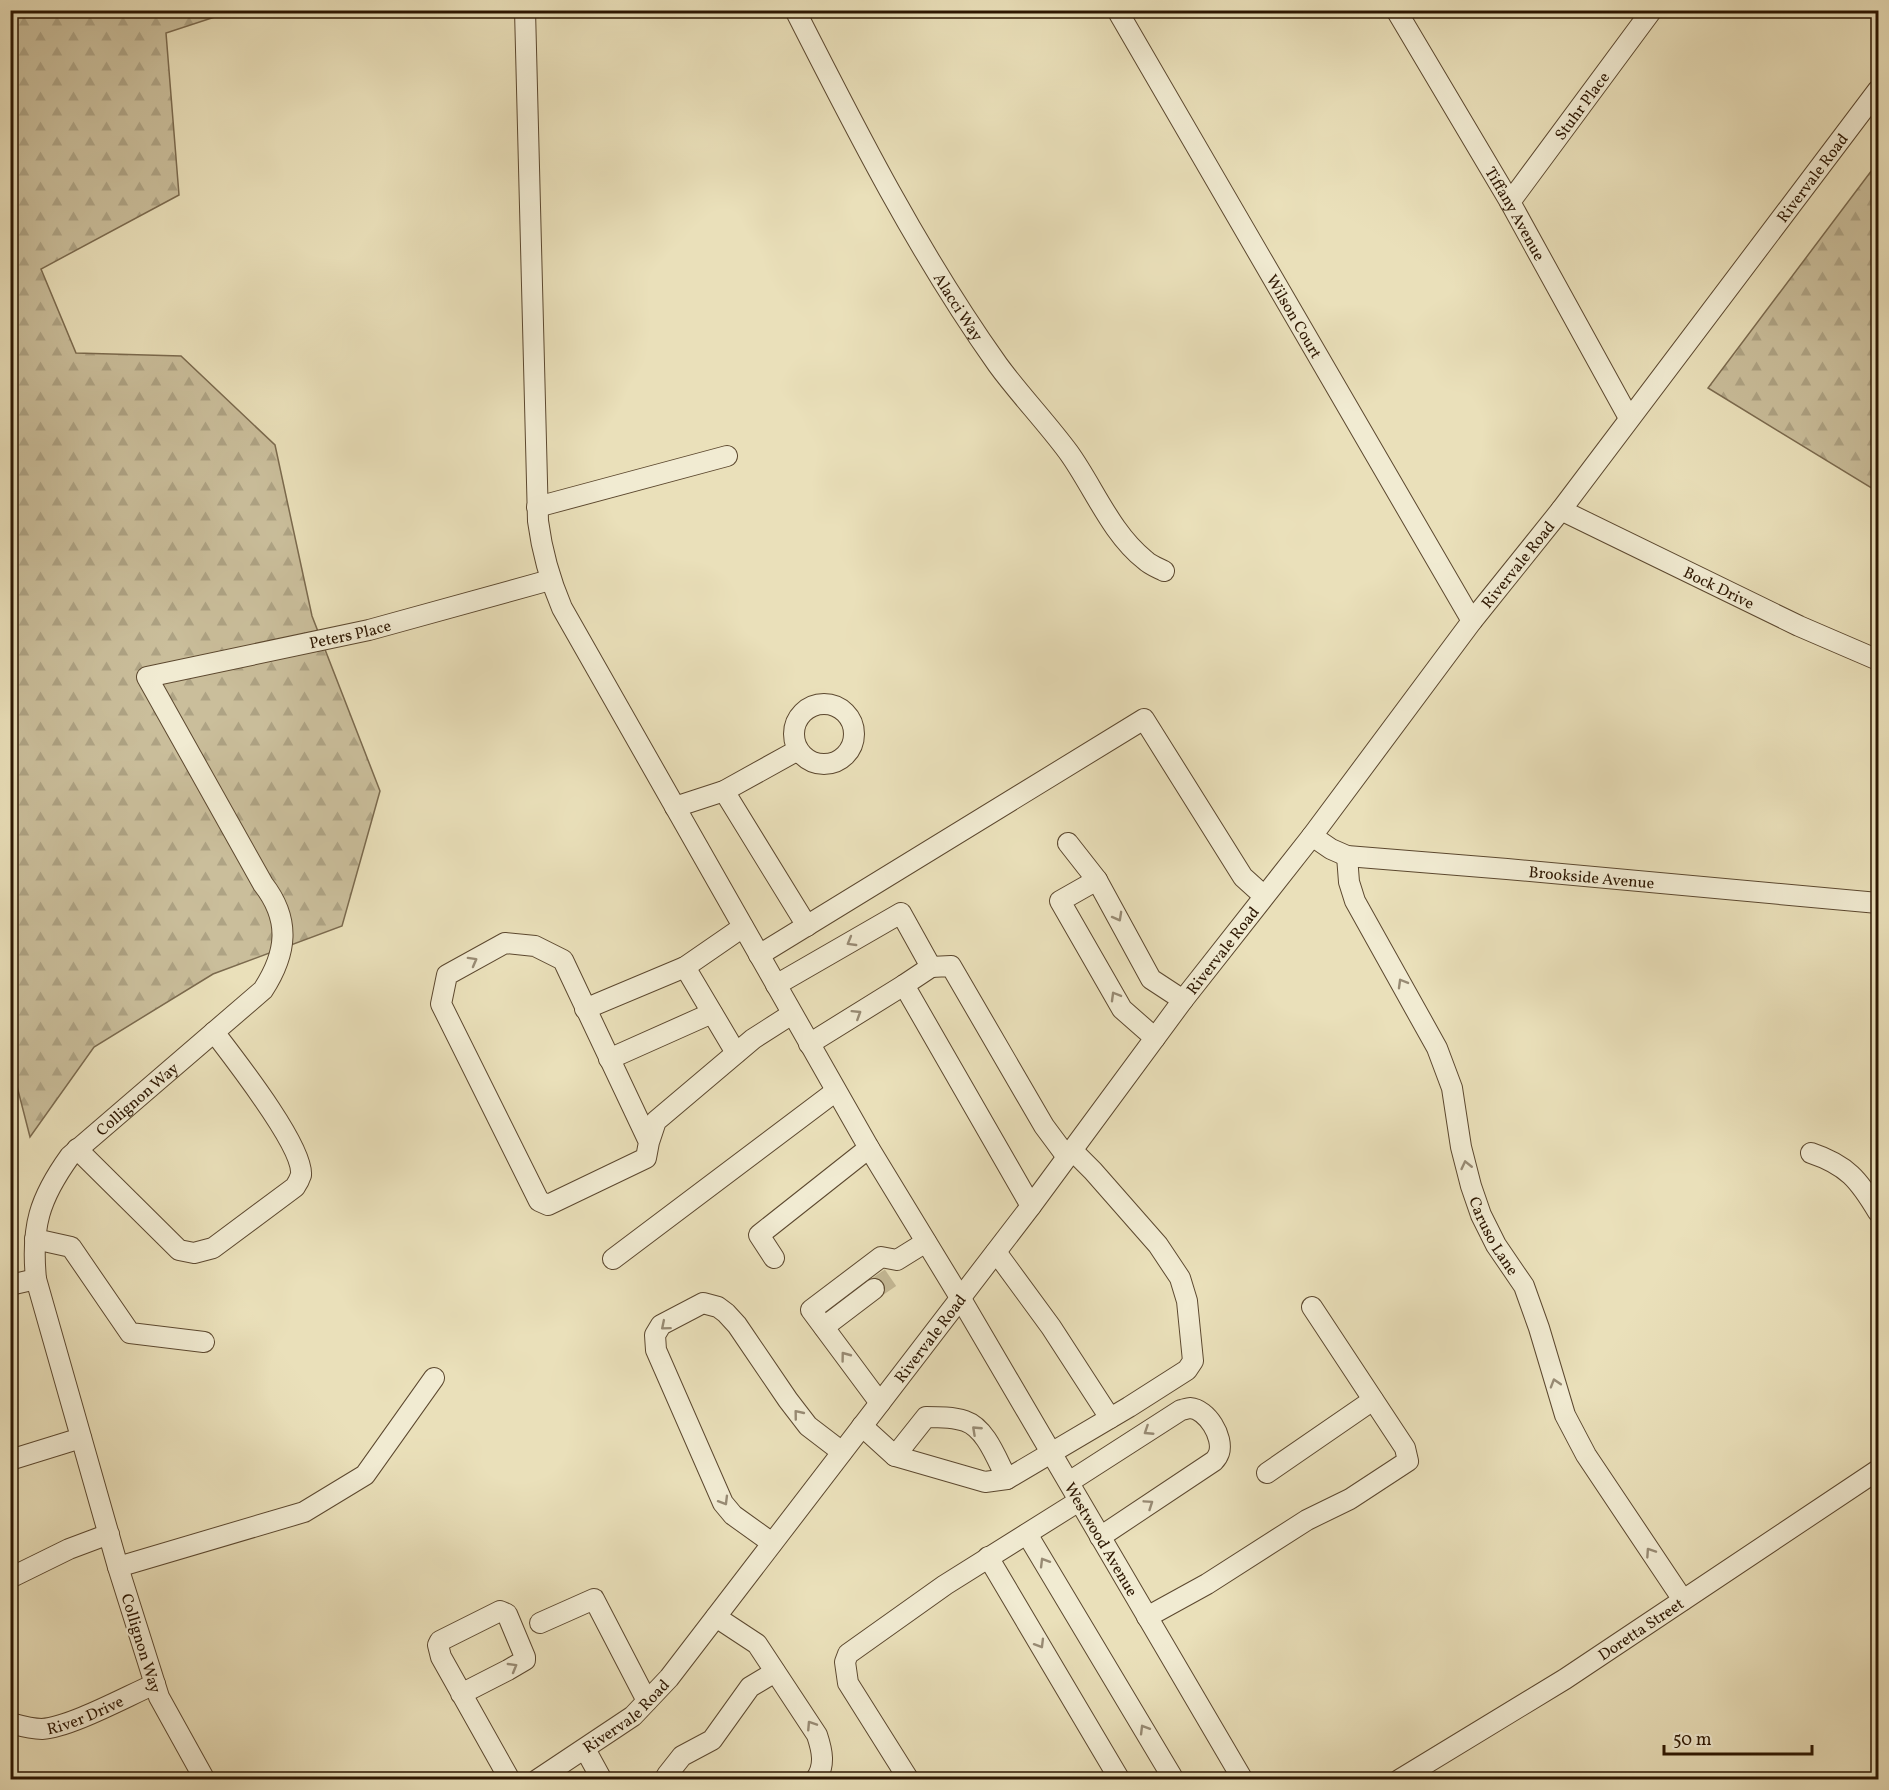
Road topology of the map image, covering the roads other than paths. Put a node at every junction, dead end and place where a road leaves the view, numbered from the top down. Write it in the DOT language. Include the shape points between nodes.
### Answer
graph roads {
  1 [pos="795,10"];
  2 [pos="1117,10"];
  3 [pos="1396,10"];
  4 [pos="1652,10"];
  5 [pos="527,11"];
  6 [pos="1878,90"];
  7 [pos="1510,202"];
  8 [pos="1629,418"];
  9 [pos="727,456"];
  10 [pos="537,507"];
  11 [pos="1561,510"];
  12 [pos="1164,572"];
  13 [pos="550,580"];
  14 [pos="1472,621"];
  15 [pos="1878,660"];
  16 [pos="147,677"];
  17 [pos="798,750"];
  18 [pos="724,791"];
  19 [pos="675,807"];
  20 [pos="1312,836"];
  21 [pos="1068,843"];
  22 [pos="1347,856"];
  23 [pos="1097,880"];
  24 [pos="1264,896"];
  25 [pos="1878,903"];
  26 [pos="807,926"];
  27 [pos="743,927"];
  28 [pos="759,955"];
  29 [pos="685,967"];
  30 [pos="931,967"];
  31 [pos="776,985"];
  32 [pos="904,985"];
  33 [pos="1183,1000"];
  34 [pos="585,1009"];
  35 [pos="712,1013"];
  36 [pos="792,1014"];
  37 [pos="214,1032"];
  38 [pos="1155,1038"];
  39 [pos="809,1044"];
  40 [pos="736,1053"];
  41 [pos="609,1059"];
  42 [pos="836,1091"];
  43 [pos="648,1142"];
  44 [pos="868,1148"];
  45 [pos="77,1149"];
  46 [pos="1811,1153"];
  47 [pos="1069,1154"];
  48 [pos="1031,1206"];
  49 [pos="1878,1212"];
  50 [pos="35,1239"];
  51 [pos="926,1242"];
  52 [pos="996,1252"];
  53 [pos="774,1258"];
  54 [pos="613,1259"];
  55 [pos="36,1279"];
  56 [pos="10,1285"];
  57 [pos="874,1289"];
  58 [pos="961,1299"];
  59 [pos="1312,1307"];
  60 [pos="824,1327"];
  61 [pos="204,1342"];
  62 [pos="434,1378"];
  63 [pos="1373,1400"];
  64 [pos="880,1403"];
  65 [pos="1110,1418"];
  66 [pos="862,1426"];
  67 [pos="81,1438"];
  68 [pos="842,1452"];
  69 [pos="1051,1452"];
  70 [pos="895,1456"];
  71 [pos="10,1460"];
  72 [pos="1878,1470"];
  73 [pos="1267,1473"];
  74 [pos="1007,1479"];
  75 [pos="1069,1482"];
  76 [pos="1079,1501"];
  77 [pos="109,1534"];
  78 [pos="1027,1534"];
  79 [pos="1100,1537"];
  80 [pos="772,1543"];
  81 [pos="988,1557"];
  82 [pos="118,1567"];
  83 [pos="10,1578"];
  84 [pos="1683,1600"];
  85 [pos="716,1617"];
  86 [pos="1148,1617"];
  87 [pos="540,1623"];
  88 [pos="775,1672"];
  89 [pos="155,1684"];
  90 [pos="461,1694"];
  91 [pos="647,1701"];
  92 [pos="10,1723"];
  93 [pos="585,1749"];
  94 [pos="205,1779"];
  95 [pos="510,1779"];
  96 [pos="537,1779"];
  97 [pos="602,1779"];
  98 [pos="670,1779"];
  99 [pos="816,1779"];
  100 [pos="909,1779"];
  101 [pos="1120,1779"];
  102 [pos="1174,1779"];
  103 [pos="1243,1779"];
  104 [pos="1399,1779"];
  1 -- 12 [label="street, Alacci Way" via="858,134 950,292 999,366 1082,471 1124,539 1145,561"];
  2 -- 14 [label="street, Wilson Court"];
  3 -- 7 [label="street, Tiffany Avenue"];
  4 -- 7 [label="street, Stuhr Place"];
  5 -- 10 [label="street, Westwood Avenue"];
  6 -- 8 [label="street, Rivervale Road"];
  7 -- 8 [label="street, Tiffany Avenue"];
  8 -- 11 [label="street, Rivervale Road"];
  9 -- 10 [label="street"];
  10 -- 13 [label="street, Westwood Avenue"];
  11 -- 14 [label="street, Rivervale Road"];
  11 -- 15 [label="street, Bock Drive" via="1799,626"];
  13 -- 16 [label="street, Peters Place" via="369,630"];
  13 -- 19 [label="street, Westwood Avenue" via="561,608"];
  14 -- 20 [label="street, Rivervale Road"];
  16 -- 37 [label="street, Collignon Way" via="280,913 282,952 276,971 263,990"];
  17 -- 18 [label="street"];
  18 -- 19 [label="street"];
  18 -- 26 [label="street"];
  19 -- 27 [label="street, Westwood Avenue"];
  20 -- 22 [label="street, Brookside Avenue"];
  20 -- 24 [label="street, Rivervale Road"];
  21 -- 23 [label="street"];
  22 -- 25 [label="street, Brookside Avenue"];
  84 -- 22 [label="street, Caruso Lane, one-way" via="1586,1455 1565,1415 1524,1286 1481,1215 1461,1147 1452,1088 1437,1048 1355,901"];
  23 -- 33 [label="street, one-way" via="1152,979"];
  38 -- 23 [label="street, one-way" via="1122,1009 1060,901"];
  24 -- 26 [label="street" via="1243,877 1144,718"];
  24 -- 33 [label="street, Rivervale Road"];
  26 -- 28 [label="street"];
  27 -- 28 [label="street, Westwood Avenue"];
  27 -- 29 [label="street"];
  28 -- 31 [label="street, Westwood Avenue"];
  29 -- 34 [label="street"];
  29 -- 35 [label="street"];
  30 -- 31 [label="street, one-way" via="901,913"];
  30 -- 32 [label="street"];
  30 -- 47 [label="street" via="951,966 1044,1126"];
  31 -- 36 [label="street, Westwood Avenue"];
  39 -- 32 [label="street, one-way"];
  32 -- 48 [label="street"];
  33 -- 38 [label="street, Rivervale Road"];
  34 -- 41 [label="street"];
  43 -- 34 [label="street, one-way" via="646,1158 641,1162 543,1204 441,1004 447,975 505,943 535,946 563,960"];
  35 -- 40 [label="street"];
  35 -- 41 [label="street"];
  36 -- 39 [label="street, Westwood Avenue"];
  36 -- 40 [label="street"];
  37 -- 45 [label="street, Collignon Way"];
  37 -- 45 [label="street" via="270,1108 299,1161 301,1175 295,1187 213,1248 194,1253 179,1250"];
  38 -- 47 [label="street, Rivervale Road"];
  39 -- 42 [label="street, Westwood Avenue"];
  40 -- 43 [label="street" via="656,1121"];
  41 -- 43 [label="street"];
  42 -- 44 [label="street, Westwood Avenue"];
  42 -- 54 [label="street"];
  44 -- 51 [label="street, Westwood Avenue"];
  44 -- 53 [label="street" via="759,1235"];
  45 -- 50 [label="street, Collignon Way" via="43,1201"];
  46 -- 49 [label="street" via="1844,1167"];
  47 -- 48 [label="street, Rivervale Road"];
  47 -- 65 [label="street" via="1094,1171 1158,1245 1180,1278 1187,1301 1193,1361 1187,1370"];
  48 -- 52 [label="street, Rivervale Road"];
  50 -- 55 [label="street, Collignon Way"];
  50 -- 61 [label="street" via="71,1247 130,1333"];
  51 -- 58 [label="street, Westwood Avenue"];
  51 -- 60 [label="street" via="895,1268 881,1257 811,1310"];
  52 -- 58 [label="street, Rivervale Road"];
  52 -- 65 [label="street"];
  55 -- 56 [label="street"];
  55 -- 67 [label="street, Collignon Way"];
  57 -- 60 [label="street"];
  58 -- 64 [label="street, Rivervale Road"];
  58 -- 69 [label="street, Westwood Avenue"];
  59 -- 63 [label="street"];
  64 -- 60 [label="street, one-way"];
  62 -- 82 [label="street" via="365,1474 304,1512"];
  63 -- 73 [label="street"];
  63 -- 86 [label="street" via="1405,1448 1408,1461"];
  64 -- 66 [label="street, Rivervale Road"];
  65 -- 69 [label="street"];
  66 -- 68 [label="street, Rivervale Road"];
  66 -- 70 [label="street"];
  67 -- 71 [label="street"];
  67 -- 77 [label="street, Collignon Way"];
  68 -- 80 [label="street, Rivervale Road"];
  68 -- 80 [label="street, one-way" via="808,1426 737,1325 718,1307 703,1303 661,1325 655,1335 656,1350 723,1503"];
  69 -- 74 [label="street"];
  69 -- 75 [label="street, Westwood Avenue"];
  70 -- 74 [label="street" via="985,1482"];
  74 -- 70 [label="street, one-way" via="982,1433 958,1419 926,1417"];
  72 -- 84 [label="street, Doretta Street"];
  75 -- 76 [label="street, Westwood Avenue"];
  79 -- 75 [label="street, one-way" via="1214,1461 1219,1453 1217,1432 1197,1410 1181,1410"];
  76 -- 78 [label="street"];
  76 -- 79 [label="street, Westwood Avenue"];
  77 -- 82 [label="street, Collignon Way"];
  77 -- 83 [label="street"];
  78 -- 81 [label="street"];
  102 -- 78 [label="street, one-way"];
  79 -- 86 [label="street, Westwood Avenue"];
  80 -- 85 [label="street, Rivervale Road"];
  81 -- 100 [label="street" via="854,1649 845,1662 848,1683"];
  81 -- 101 [label="street, one-way"];
  82 -- 89 [label="street, Collignon Way"];
  84 -- 104 [label="street, Doretta Street" via="1564,1679"];
  85 -- 88 [label="street" via="757,1644"];
  85 -- 91 [label="street, Rivervale Road"];
  86 -- 103 [label="street, Westwood Avenue"];
  87 -- 91 [label="street" via="594,1599"];
  88 -- 98 [label="street" via="750,1687 712,1740 682,1756 667,1775"];
  99 -- 88 [label="street, one-way" via="822,1763 817,1735"];
  89 -- 92 [label="street, River Drive" via="62,1725 35,1728"];
  89 -- 94 [label="street, Collignon Way"];
  90 -- 90 [label="street, one-way" via="525,1660 504,1612 440,1641 441,1657"];
  90 -- 95 [label="street"];
  91 -- 93 [label="street, Rivervale Road" via="633,1716"];
  93 -- 96 [label="street, Rivervale Road"];
  93 -- 97 [label="street"];
}
